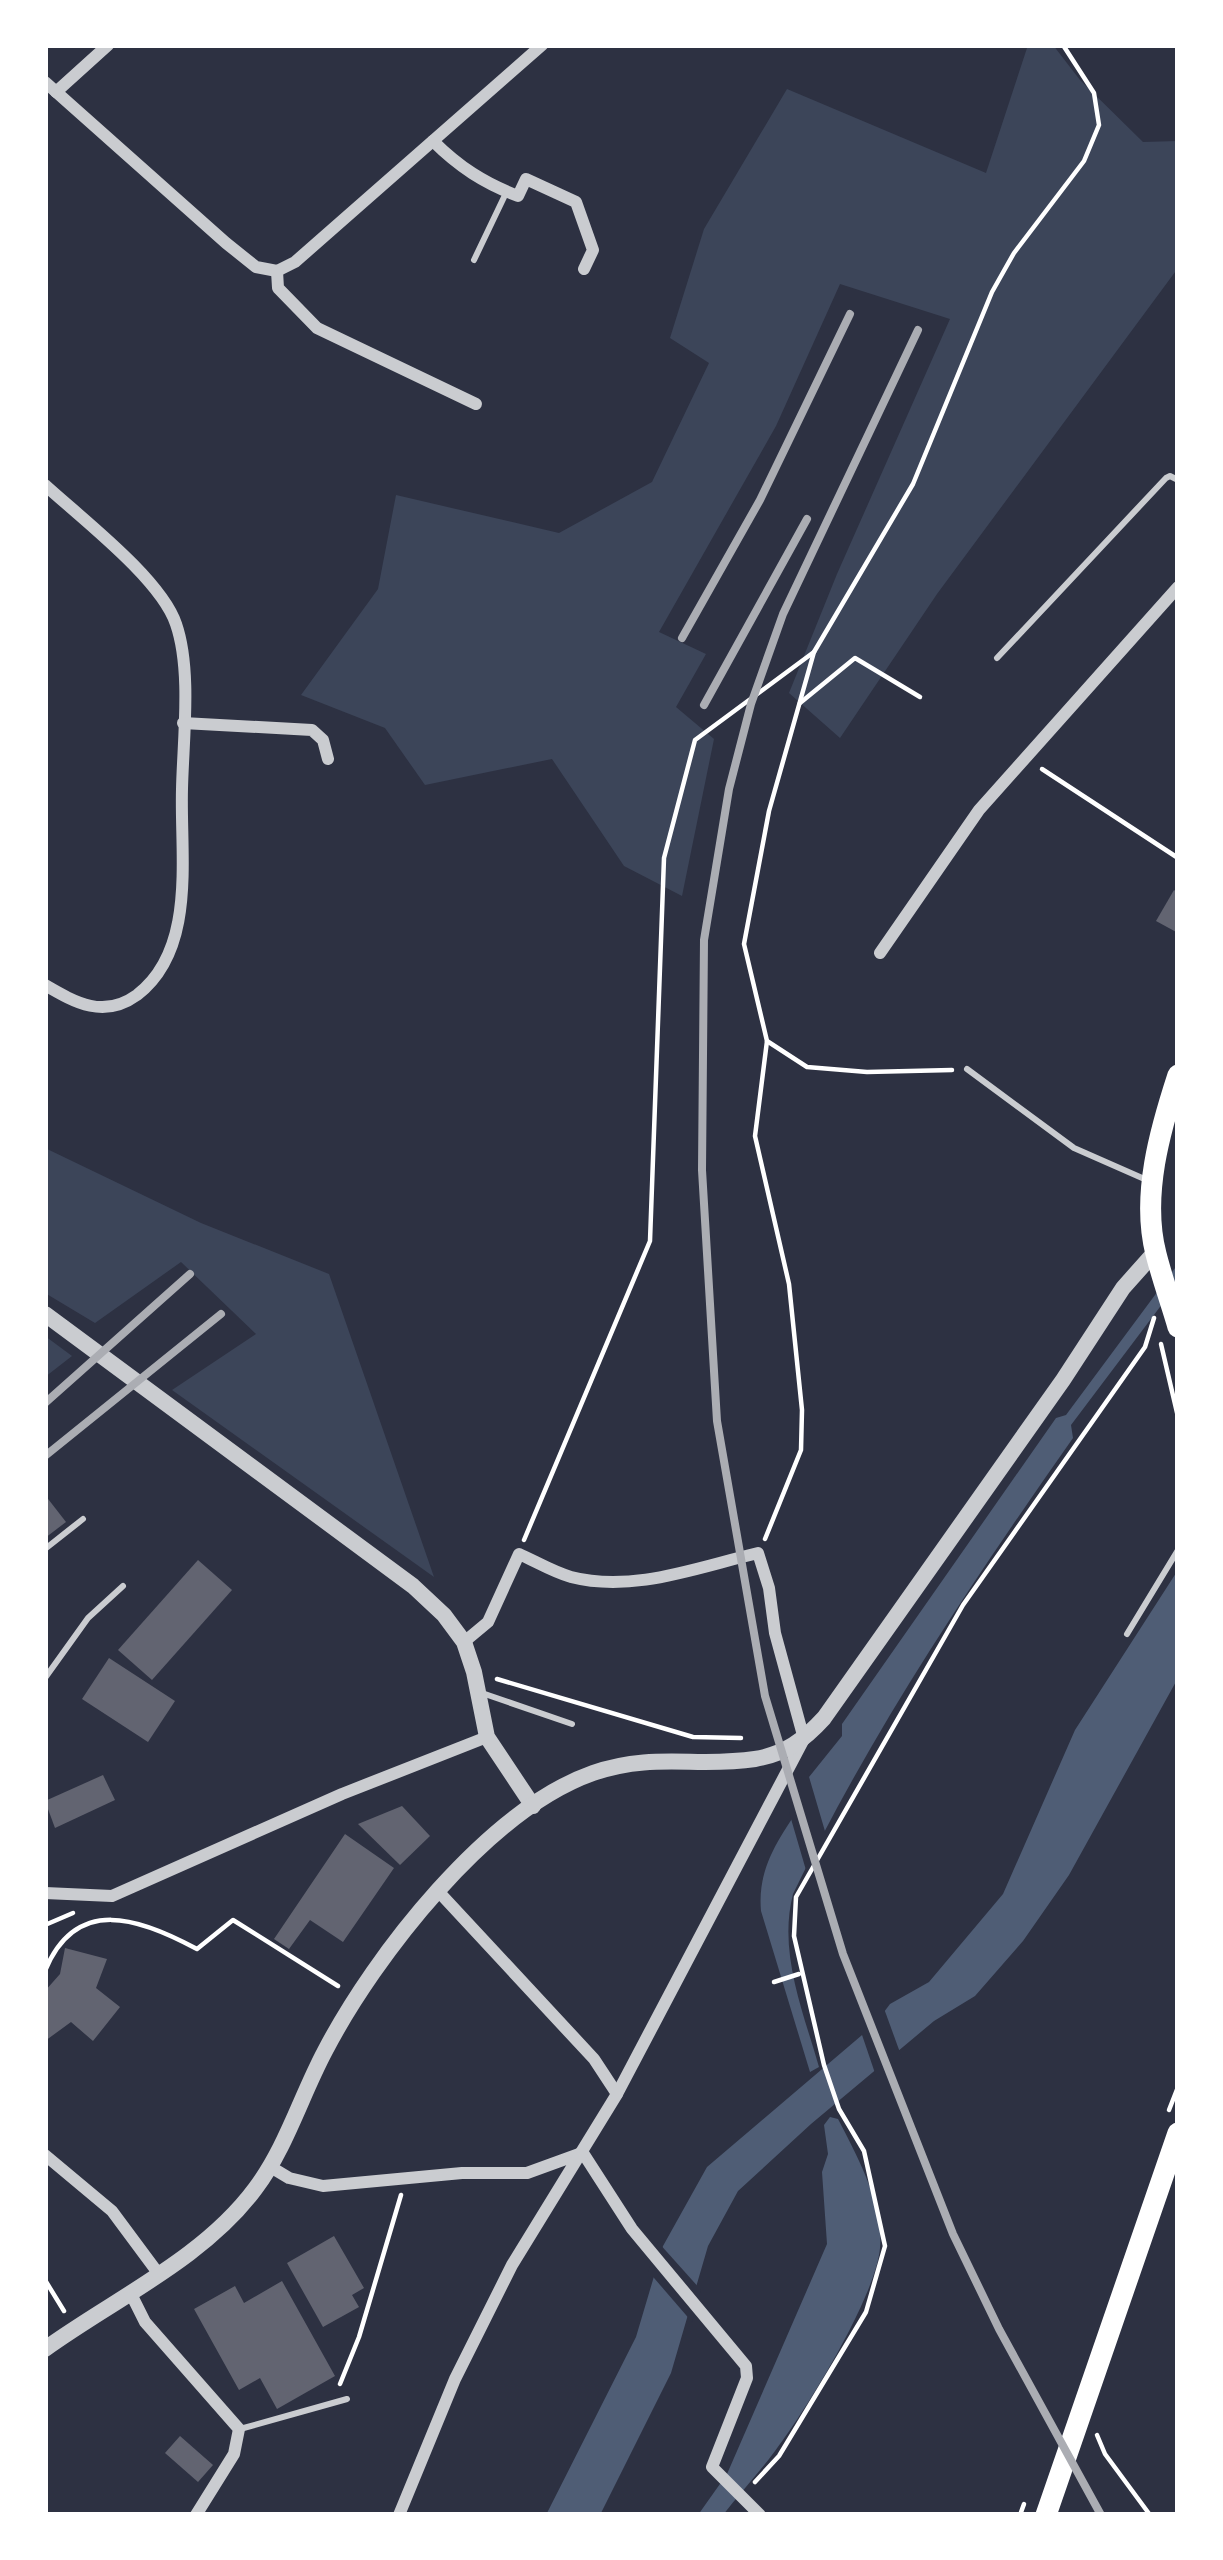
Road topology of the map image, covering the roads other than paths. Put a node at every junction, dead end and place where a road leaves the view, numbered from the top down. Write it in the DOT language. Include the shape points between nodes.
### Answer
graph roads {
  1 [pos="108,45"];
  2 [pos="542,45"];
  3 [pos="51,87"];
  4 [pos="433,141"];
  5 [pos="507,192"];
  6 [pos="474,260"];
  7 [pos="584,269"];
  8 [pos="277,272"];
  9 [pos="476,404"];
  10 [pos="1178,480"];
  11 [pos="45,484"];
  12 [pos="1178,587"];
  13 [pos="997,658"];
  14 [pos="183,723"];
  15 [pos="328,759"];
  16 [pos="880,953"];
  17 [pos="45,985"];
  18 [pos="967,1069"];
  19 [pos="1178,1075"];
  20 [pos="1152,1182"];
  21 [pos="1157,1258"];
  22 [pos="45,1314"];
  23 [pos="1172,1318"];
  24 [pos="83,1520"];
  25 [pos="45,1549"];
  26 [pos="1178,1550"];
  27 [pos="123,1586"];
  28 [pos="1127,1634"];
  29 [pos="464,1642"];
  30 [pos="45,1678"];
  31 [pos="478,1692"];
  32 [pos="572,1724"];
  33 [pos="488,1737"];
  34 [pos="805,1739"];
  35 [pos="533,1806"];
  36 [pos="438,1891"];
  37 [pos="45,1893"];
  38 [pos="616,2094"];
  39 [pos="1178,2133"];
  40 [pos="584,2152"];
  41 [pos="48,2162"];
  42 [pos="269,2166"];
  43 [pos="158,2273"];
  44 [pos="130,2292"];
  45 [pos="45,2349"];
  46 [pos="346,2399"];
  47 [pos="239,2429"];
  48 [pos="196,2515"];
  49 [pos="399,2515"];
  50 [pos="760,2515"];
  51 [pos="1046,2515"];
  1 -- 3 [label="street"];
  2 -- 4 [label="street"];
  3 -- 8 [label="street" via="226,244"];
  4 -- 5 [label="street" via="458,166"];
  4 -- 8 [label="street"];
  5 -- 6 [label="lane"];
  5 -- 7 [label="street" via="518,196 526,179 576,202 593,250"];
  8 -- 9 [label="street" via="278,288 317,328"];
  10 -- 13 [label="lane" via="1166,478"];
  11 -- 14 [label="street" via="151,585 176,621"];
  12 -- 16 [label="street" via="970,823"];
  14 -- 15 [label="street" via="312,730"];
  14 -- 17 [label="street" via="171,955 139,993 104,1010"];
  18 -- 20 [label="lane" via="1074,1148"];
  19 -- 20 [label="main road"];
  20 -- 21 [label="main road"];
  21 -- 23 [label="main road"];
  21 -- 34 [label="street" via="1123,1288"];
  22 -- 29 [label="street" via="412,1586"];
  24 -- 25 [label="lane"];
  26 -- 28 [label="lane"];
  27 -- 30 [label="lane" via="88,1618"];
  29 -- 31 [label="street"];
  29 -- 34 [label="street" via="488,1622 518,1554 609,1583 758,1553"];
  31 -- 32 [label="lane"];
  31 -- 33 [label="street"];
  33 -- 35 [label="street"];
  33 -- 37 [label="street" via="112,1895"];
  34 -- 35 [label="street" via="774,1756 736,1762 634,1762 589,1774"];
  34 -- 38 [label="street"];
  35 -- 36 [label="street"];
  36 -- 38 [label="street"];
  36 -- 42 [label="street" via="356,1997"];
  38 -- 40 [label="street"];
  39 -- 51 [label="main road"];
  40 -- 42 [label="street" via="527,2173 323,2186"];
  40 -- 49 [label="street" via="512,2265"];
  40 -- 50 [label="street" via="644,2245 748,2371 712,2467"];
  41 -- 43 [label="street" via="112,2212"];
  42 -- 43 [label="street" via="238,2210"];
  43 -- 44 [label="street"];
  44 -- 45 [label="street"];
  44 -- 47 [label="street" via="145,2322"];
  46 -- 47 [label="lane"];
  47 -- 48 [label="street" via="234,2454"];
}
